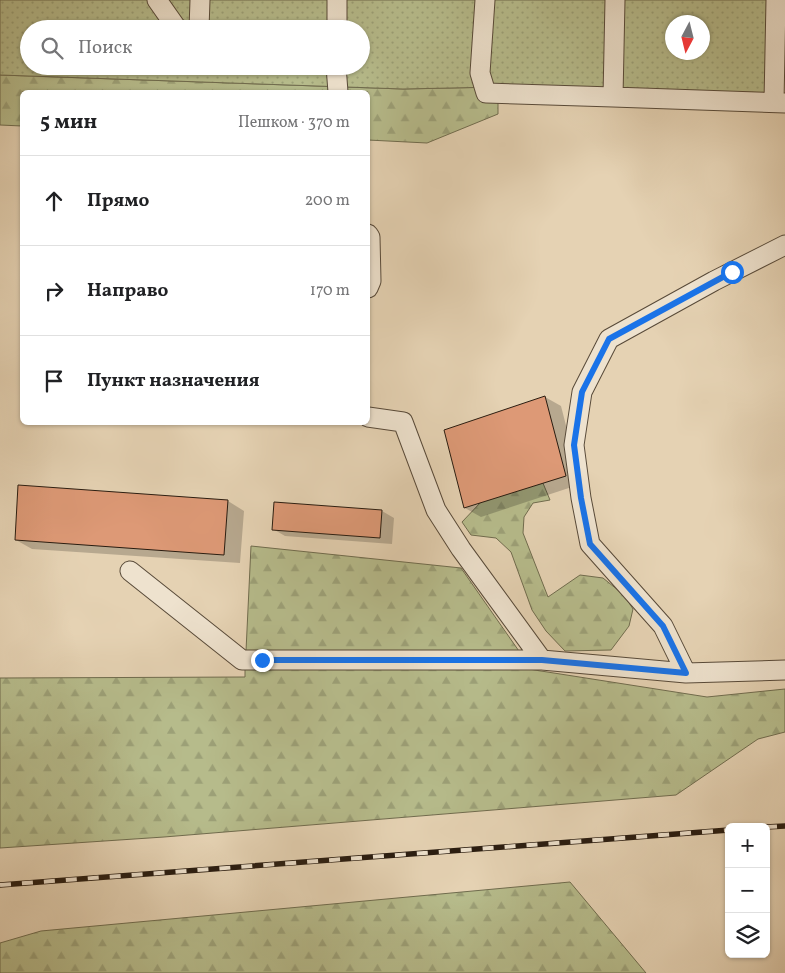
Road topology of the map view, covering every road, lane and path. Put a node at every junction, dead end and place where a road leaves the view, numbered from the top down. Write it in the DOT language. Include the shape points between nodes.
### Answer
graph roads {
  1 [pos="157,0"];
  2 [pos="200,0"];
  3 [pos="337,0"];
  4 [pos="485,0"];
  5 [pos="615,0"];
  6 [pos="776,0"];
  7 [pos="171,20"];
  8 [pos="199,20"];
  9 [pos="337,20"];
  10 [pos="337,75"];
  11 [pos="338,90"];
  12 [pos="613,97"];
  13 [pos="779,103"];
  14 [pos="370,238"];
  15 [pos="785,245"];
  16 [pos="370,283"];
  17 [pos="370,417"];
  18 [pos="130,571"];
  19 [pos="542,660"];
  20 [pos="785,670"];
  21 [pos="686,673"];
  1 -- 7 [label="lane"];
  2 -- 8 [label="lane"];
  3 -- 9 [label="lane"];
  4 -- 12 [label="lane" via="480,73 486,93"];
  5 -- 12 [label="lane"];
  6 -- 13 [label="lane"];
  10 -- 11 [label="lane"];
  12 -- 13 [label="lane"];
  14 -- 16 [label="lane"];
  15 -- 21 [label="lane" via="609,339 582,392 574,445 590,544 663,626"];
  17 -- 19 [label="lane" via="404,422 436,510"];
  18 -- 19 [label="lane" via="242,660"];
  19 -- 21 [label="lane"];
  20 -- 21 [label="lane"];
}
